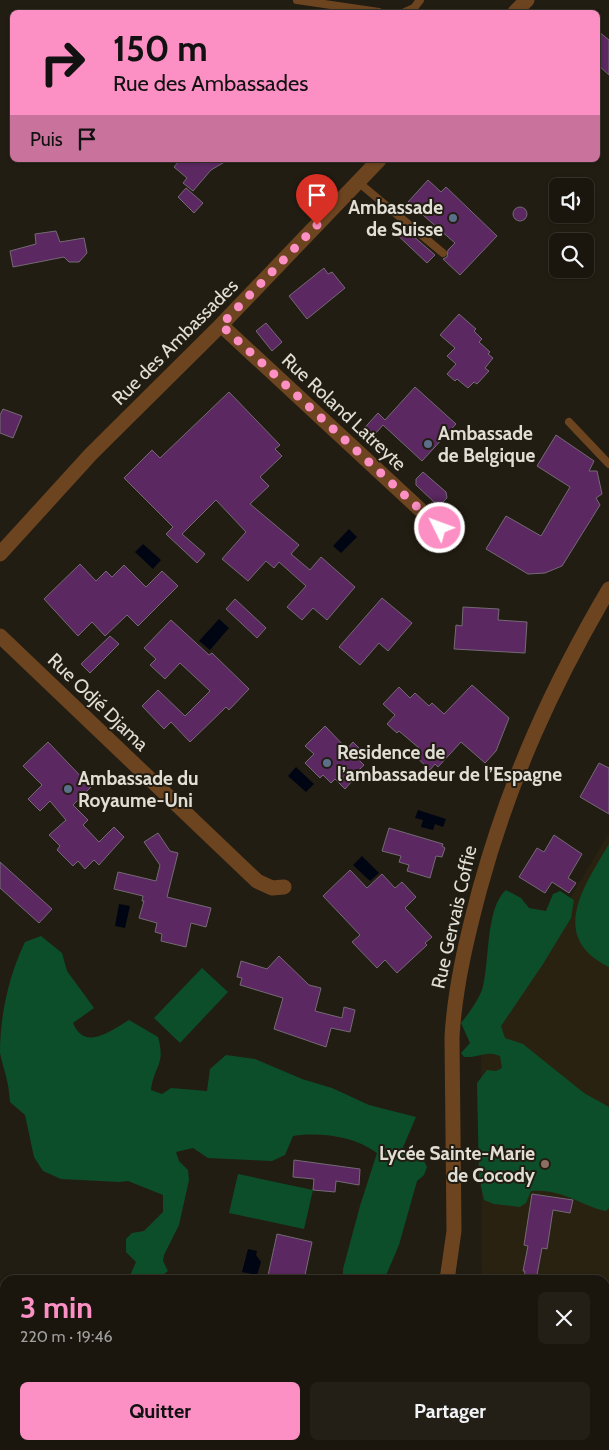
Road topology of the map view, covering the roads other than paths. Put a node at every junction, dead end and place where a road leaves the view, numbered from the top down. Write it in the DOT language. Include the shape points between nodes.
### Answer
graph roads {
  1 [pos="297,0"];
  2 [pos="420,0"];
  3 [pos="366,10"];
  4 [pos="410,10"];
  5 [pos="376,162"];
  6 [pos="358,182"];
  7 [pos="443,252"];
  8 [pos="221,325"];
  9 [pos="569,422"];
  10 [pos="609,464"];
  11 [pos="440,528"];
  12 [pos="0,554"];
  13 [pos="609,589"];
  14 [pos="0,636"];
  15 [pos="284,888"];
  16 [pos="448,1275"];
  1 -- 3 [label="lane"];
  2 -- 4 [label="lane"];
  5 -- 6 [label="street, Rue des Ambassades"];
  6 -- 7 [label="lane"];
  6 -- 8 [label="street, Rue des Ambassades"];
  8 -- 11 [label="street, Rue Roland Latreyte"];
  8 -- 12 [label="street, Rue des Ambassades" via="91,454"];
  9 -- 10 [label="lane"];
  13 -- 16 [label="street, Rue Gervais Coffie" via="556,683 529,744 493,843 467,939 452,1037 454,1231"];
  14 -- 15 [label="street, Rue Odjé Djama" via="257,880 272,888"];
}
